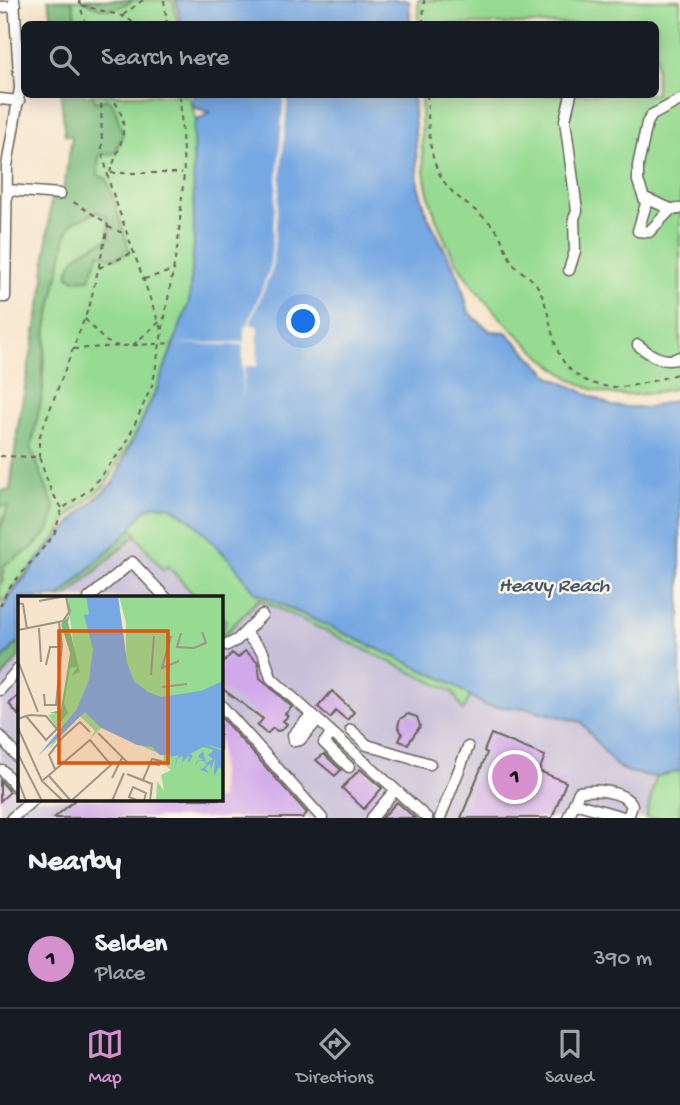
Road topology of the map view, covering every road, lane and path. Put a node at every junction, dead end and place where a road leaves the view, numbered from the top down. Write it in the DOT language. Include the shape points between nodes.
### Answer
graph roads {
  1 [pos="79,0"];
  2 [pos="143,0"];
  3 [pos="164,0"];
  4 [pos="424,0"];
  5 [pos="15,3"];
  6 [pos="81,5"];
  7 [pos="0,7"];
  8 [pos="122,16"];
  9 [pos="84,21"];
  10 [pos="131,21"];
  11 [pos="167,21"];
  12 [pos="424,21"];
  13 [pos="101,98"];
  14 [pos="112,98"];
  15 [pos="180,98"];
  16 [pos="426,98"];
  17 [pos="570,98"];
  18 [pos="0,99"];
  19 [pos="680,100"];
  20 [pos="19,101"];
  21 [pos="109,172"];
  22 [pos="184,173"];
  23 [pos="7,190"];
  24 [pos="60,194"];
  25 [pos="645,198"];
  26 [pos="675,209"];
  27 [pos="108,226"];
  28 [pos="129,235"];
  29 [pos="133,252"];
  30 [pos="98,268"];
  31 [pos="175,270"];
  32 [pos="569,270"];
  33 [pos="143,279"];
  34 [pos="7,297"];
  35 [pos="167,316"];
  36 [pos="84,318"];
  37 [pos="159,323"];
  38 [pos="163,336"];
  39 [pos="162,343"];
  40 [pos="170,343"];
  41 [pos="638,345"];
  42 [pos="133,346"];
  43 [pos="120,347"];
  44 [pos="73,349"];
  45 [pos="680,357"];
  46 [pos="680,373"];
  47 [pos="0,456"];
  48 [pos="38,457"];
  49 [pos="62,509"];
  50 [pos="90,596"];
  51 [pos="165,596"];
  52 [pos="0,606"];
  53 [pos="262,615"];
  54 [pos="244,633"];
  55 [pos="227,645"];
  56 [pos="18,669"];
  57 [pos="0,690"];
  58 [pos="222,706"];
  59 [pos="351,730"];
  60 [pos="332,733"];
  61 [pos="0,736"];
  62 [pos="468,747"];
  63 [pos="18,757"];
  64 [pos="430,764"];
  65 [pos="349,766"];
  66 [pos="2,770"];
  67 [pos="18,789"];
  68 [pos="395,790"];
  69 [pos="30,800"];
  70 [pos="573,803"];
  71 [pos="12,818"];
  72 [pos="322,818"];
  73 [pos="372,818"];
  74 [pos="427,818"];
  75 [pos="440,818"];
  76 [pos="568,818"];
  77 [pos="628,818"];
  1 -- 6 [label="path"];
  2 -- 8 [label="path"];
  3 -- 11 [label="path"];
  4 -- 12 [label="path"];
  5 -- 7 [label="street"];
  5 -- 20 [label="street"];
  6 -- 8 [label="path"];
  6 -- 9 [label="path"];
  8 -- 10 [label="path"];
  13 -- 21 [label="path" via="103,150"];
  14 -- 21 [label="path" via="125,138"];
  15 -- 22 [label="path"];
  16 -- 46 [label="path" via="431,153 440,175 501,234 514,265 538,287 564,362 574,373 623,388"];
  17 -- 32 [label="street" via="565,120 577,211 570,216 575,251"];
  18 -- 20 [label="street"];
  19 -- 25 [label="street" via="647,122 638,166"];
  20 -- 23 [label="street"];
  21 -- 22 [label="path"];
  21 -- 28 [label="path"];
  22 -- 31 [label="path"];
  23 -- 24 [label="street"];
  23 -- 34 [label="street"];
  24 -- 27 [label="path"];
  25 -- 26 [label="street"];
  25 -- 26 [label="street" via="638,227 642,233 655,229"];
  27 -- 28 [label="path"];
  27 -- 30 [label="path"];
  28 -- 29 [label="path"];
  29 -- 30 [label="path"];
  29 -- 33 [label="path"];
  30 -- 36 [label="path"];
  31 -- 33 [label="path"];
  31 -- 35 [label="path"];
  33 -- 37 [label="path"];
  35 -- 37 [label="path"];
  35 -- 38 [label="path"];
  36 -- 43 [label="path" via="105,341"];
  36 -- 44 [label="path"];
  37 -- 38 [label="path"];
  37 -- 42 [label="path"];
  38 -- 39 [label="path"];
  39 -- 40 [label="path"];
  39 -- 42 [label="path"];
  39 -- 49 [label="path" via="153,383 124,446 90,489"];
  41 -- 45 [label="street" via="664,359"];
  42 -- 43 [label="path"];
  43 -- 44 [label="path"];
  44 -- 48 [label="path" via="38,438"];
  47 -- 48 [label="path"];
  48 -- 49 [label="path"];
  49 -- 52 [label="path" via="54,535"];
  50 -- 51 [label="street" via="132,562"];
  53 -- 54 [label="street"];
  54 -- 55 [label="street"];
  54 -- 60 [label="street" via="263,652 271,678"];
  56 -- 57 [label="street"];
  58 -- 72 [label="street"];
  59 -- 64 [label="street" via="367,745"];
  60 -- 65 [label="street" via="324,743"];
  60 -- 68 [label="street"];
  61 -- 63 [label="street"];
  62 -- 75 [label="street"];
  66 -- 67 [label="street"];
  68 -- 73 [label="street"];
  68 -- 74 [label="street"];
  69 -- 71 [label="street"];
  70 -- 76 [label="street"];
  70 -- 77 [label="street"];
  70 -- 77 [label="street" via="579,792 592,789 622,796 632,805"];
}
